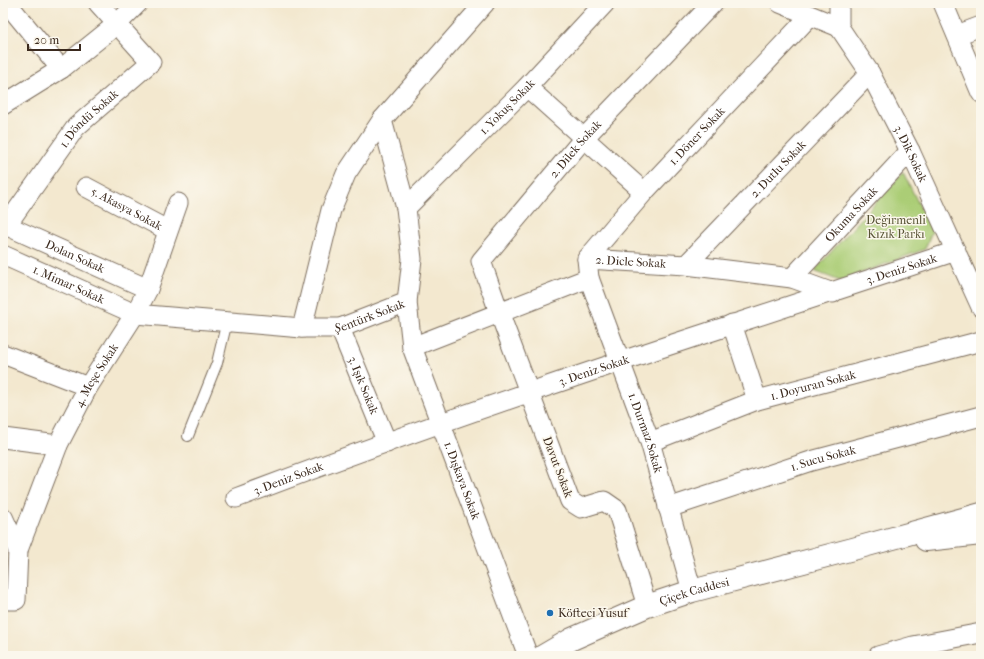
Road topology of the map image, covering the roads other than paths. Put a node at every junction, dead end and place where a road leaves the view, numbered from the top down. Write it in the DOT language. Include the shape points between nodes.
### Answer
graph roads {
  1 [pos="7,3"];
  2 [pos="98,3"];
  3 [pos="138,3"];
  4 [pos="485,3"];
  5 [pos="605,3"];
  6 [pos="713,3"];
  7 [pos="780,3"];
  8 [pos="838,3"];
  9 [pos="943,3"];
  10 [pos="810,16"];
  11 [pos="117,24"];
  12 [pos="981,26"];
  13 [pos="839,27"];
  14 [pos="957,35"];
  15 [pos="61,69"];
  16 [pos="870,73"];
  17 [pos="527,87"];
  18 [pos="981,93"];
  19 [pos="3,105"];
  20 [pos="382,120"];
  21 [pos="584,138"];
  22 [pos="910,151"];
  23 [pos="86,187"];
  24 [pos="644,192"];
  25 [pos="178,203"];
  26 [pos="406,208"];
  27 [pos="4,225"];
  28 [pos="167,230"];
  29 [pos="956,251"];
  30 [pos="3,255"];
  31 [pos="586,259"];
  32 [pos="686,265"];
  33 [pos="589,278"];
  34 [pos="792,278"];
  35 [pos="148,289"];
  36 [pos="833,293"];
  37 [pos="407,302"];
  38 [pos="981,307"];
  39 [pos="499,312"];
  40 [pos="135,314"];
  41 [pos="227,322"];
  42 [pos="732,324"];
  43 [pos="302,328"];
  44 [pos="340,328"];
  45 [pos="981,341"];
  46 [pos="412,347"];
  47 [pos="3,354"];
  48 [pos="620,362"];
  49 [pos="88,387"];
  50 [pos="530,393"];
  51 [pos="756,400"];
  52 [pos="981,416"];
  53 [pos="441,423"];
  54 [pos="188,436"];
  55 [pos="3,438"];
  56 [pos="387,442"];
  57 [pos="650,442"];
  58 [pos="58,445"];
  59 [pos="236,498"];
  60 [pos="668,508"];
  61 [pos="981,514"];
  62 [pos="3,518"];
  63 [pos="981,534"];
  64 [pos="853,549"];
  65 [pos="18,550"];
  66 [pos="692,591"];
  67 [pos="10,600"];
  68 [pos="647,606"];
  69 [pos="981,633"];
  70 [pos="528,656"];
  71 [pos="543,656"];
  72 [pos="878,656"];
  1 -- 15 [label="street"];
  2 -- 11 [label="street"];
  3 -- 11 [label="street"];
  4 -- 20 [label="street"];
  5 -- 17 [label="street, 1. Yokuş Sokak"];
  6 -- 21 [label="street, 2. Dilek Sokak"];
  7 -- 10 [label="street"];
  8 -- 13 [label="street"];
  9 -- 14 [label="street"];
  10 -- 13 [label="street"];
  10 -- 24 [label="street, 1. Döner Sokak"];
  11 -- 15 [label="street"];
  11 -- 27 [label="street, 1. Döndü Sokak" via="151,62 76,128"];
  12 -- 14 [label="street"];
  13 -- 16 [label="street, 3. Dik Sokak"];
  14 -- 18 [label="street"];
  15 -- 19 [label="street"];
  16 -- 22 [label="street, 3. Dik Sokak"];
  16 -- 32 [label="street, 2. Dutlu Sokak"];
  17 -- 21 [label="street"];
  17 -- 26 [label="street, 1. Yokuş Sokak"];
  20 -- 26 [label="street, Şentürk Sokak"];
  20 -- 43 [label="street" via="346,174 331,210"];
  21 -- 24 [label="street"];
  21 -- 39 [label="street, 2. Dilek Sokak" via="481,261"];
  22 -- 29 [label="street, 3. Dik Sokak"];
  22 -- 34 [label="street, Okuma Sokak"];
  23 -- 28 [label="street, 5. Akasya Sokak"];
  24 -- 31 [label="street, 1. Döner Sokak"];
  25 -- 28 [label="street, 4. Meşe Sokak"];
  26 -- 37 [label="street, Şentürk Sokak" via="412,260"];
  27 -- 35 [label="street, Dolan Sokak"];
  28 -- 35 [label="street, 4. Meşe Sokak"];
  29 -- 36 [label="street, 3. Deniz Sokak"];
  29 -- 38 [label="street, 3. Dik Sokak"];
  30 -- 40 [label="street, 1. Mimar Sokak"];
  31 -- 32 [label="street, 2. Dicle Sokak"];
  31 -- 33 [label="street, 2. Dicle Sokak"];
  32 -- 34 [label="street, 2. Dicle Sokak"];
  33 -- 39 [label="street, 2. Dicle Sokak"];
  33 -- 48 [label="street, 1. Durmaz Sokak"];
  34 -- 36 [label="street, 2. Dicle Sokak"];
  35 -- 40 [label="street, 4. Meşe Sokak"];
  36 -- 42 [label="street, 3. Deniz Sokak"];
  37 -- 44 [label="street, Şentürk Sokak"];
  37 -- 46 [label="street, 1. Dışkaya Sokak"];
  39 -- 46 [label="street, 2. Dicle Sokak"];
  39 -- 50 [label="street, Davut Sokak"];
  40 -- 41 [label="street, Şentürk Sokak"];
  40 -- 49 [label="street, 4. Meşe Sokak"];
  41 -- 43 [label="street, Şentürk Sokak"];
  41 -- 54 [label="lane" via="217,363"];
  42 -- 48 [label="street, 3. Deniz Sokak"];
  42 -- 51 [label="street"];
  43 -- 44 [label="street, Şentürk Sokak"];
  44 -- 56 [label="street, 3. Işık Sokak"];
  45 -- 51 [label="street, 1. Doyuran Sokak"];
  46 -- 53 [label="street, 1. Dışkaya Sokak"];
  47 -- 49 [label="street"];
  48 -- 50 [label="street, 3. Deniz Sokak"];
  48 -- 57 [label="street, 1. Durmaz Sokak"];
  49 -- 58 [label="street, 4. Meşe Sokak"];
  50 -- 53 [label="street, 3. Deniz Sokak"];
  50 -- 68 [label="street, Davut Sokak" via="570,501 581,508 604,501 616,510"];
  51 -- 57 [label="street, 1. Doyuran Sokak"];
  52 -- 60 [label="street, 1. Sucu Sokak" via="811,461"];
  53 -- 56 [label="street, 3. Deniz Sokak"];
  53 -- 70 [label="street, 1. Dışkaya Sokak"];
  55 -- 58 [label="street"];
  56 -- 59 [label="street, 3. Deniz Sokak"];
  57 -- 60 [label="street, 1. Durmaz Sokak"];
  58 -- 65 [label="street, 4. Meşe Sokak"];
  60 -- 66 [label="street, 1. Durmaz Sokak"];
  61 -- 64 [label="main road, Çiçek Caddesi"];
  62 -- 65 [label="street"];
  63 -- 64 [label="main road, Çiçek Caddesi"];
  64 -- 66 [label="main road, Çiçek Caddesi"];
  65 -- 67 [label="street"];
  66 -- 68 [label="main road, Çiçek Caddesi"];
  68 -- 71 [label="main road, Çiçek Caddesi" via="572,639"];
  69 -- 72 [label="street" via="913,646"];
}
